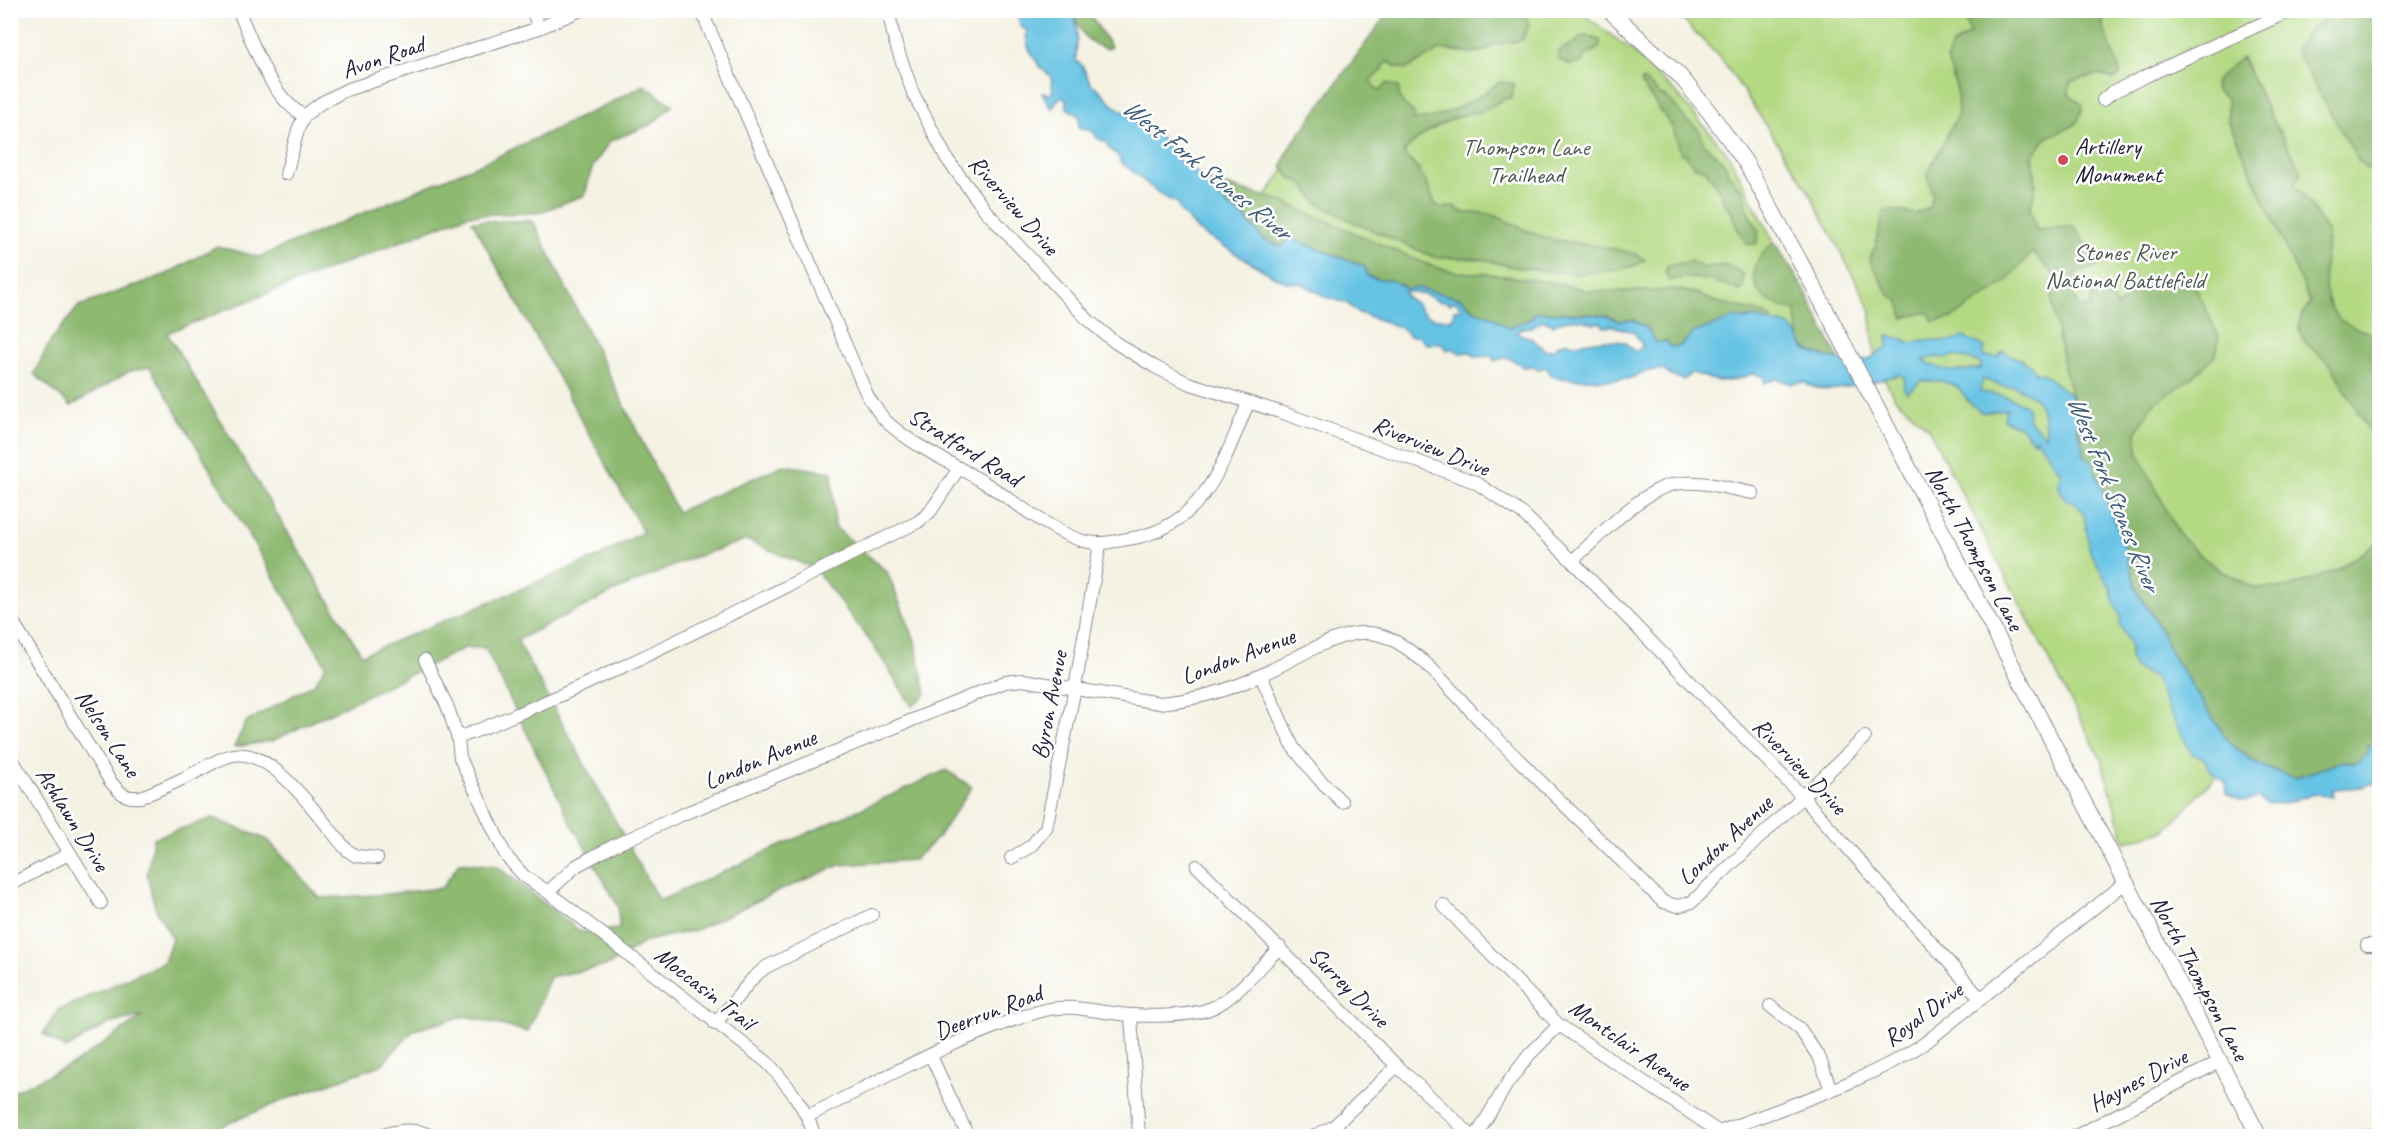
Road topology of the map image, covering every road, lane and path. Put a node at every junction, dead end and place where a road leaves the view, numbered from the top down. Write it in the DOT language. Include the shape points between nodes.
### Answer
graph roads {
  1 [pos="238,10"];
  2 [pos="532,10"];
  3 [pos="581,10"];
  4 [pos="701,10"];
  5 [pos="888,10"];
  6 [pos="1609,10"];
  7 [pos="2292,10"];
  8 [pos="539,28"];
  9 [pos="2103,100"];
  10 [pos="300,113"];
  11 [pos="286,174"];
  12 [pos="1248,403"];
  13 [pos="959,468"];
  14 [pos="1753,493"];
  15 [pos="1100,544"];
  16 [pos="1572,561"];
  17 [pos="10,617"];
  18 [pos="425,660"];
  19 [pos="1261,676"];
  20 [pos="1075,688"];
  21 [pos="1865,737"];
  22 [pos="458,738"];
  23 [pos="10,756"];
  24 [pos="1802,796"];
  25 [pos="1342,802"];
  26 [pos="70,853"];
  27 [pos="377,858"];
  28 [pos="1011,858"];
  29 [pos="1197,866"];
  30 [pos="2125,883"];
  31 [pos="10,885"];
  32 [pos="548,892"];
  33 [pos="101,903"];
  34 [pos="1443,905"];
  35 [pos="872,915"];
  36 [pos="1280,948"];
  37 [pos="1981,999"];
  38 [pos="1770,1006"];
  39 [pos="1131,1016"];
  40 [pos="715,1023"];
  41 [pos="1559,1025"];
  42 [pos="932,1056"];
  43 [pos="2219,1062"];
  44 [pos="1397,1066"];
  45 [pos="1831,1090"];
  46 [pos="808,1116"];
  47 [pos="1720,1134"];
  48 [pos="2379,1134"];
  49 [pos="380,1137"];
  50 [pos="431,1137"];
  51 [pos="815,1137"];
  52 [pos="968,1137"];
  53 [pos="1139,1137"];
  54 [pos="1314,1137"];
  55 [pos="1474,1137"];
  56 [pos="2076,1137"];
  57 [pos="2259,1137"];
  58 [pos="2368,1137"];
  1 -- 10 [label="street" via="280,95"];
  2 -- 8 [label="street"];
  3 -- 8 [label="street, Avon Road"];
  4 -- 13 [label="street, Stratford Road" via="868,398 886,421 907,438"];
  5 -- 12 [label="street, Riverview Drive" via="913,93 947,159 985,210 1089,321 1116,343 1188,383"];
  6 -- 30 [label="main road, North Thompson Lane" via="1680,76 1746,163"];
  7 -- 9 [label="street" via="2110,93"];
  8 -- 10 [label="street, Avon Road" via="346,90"];
  10 -- 11 [label="street"];
  12 -- 15 [label="street, Stratford Road" via="1224,462 1196,506 1143,537"];
  12 -- 16 [label="street, Riverview Drive" via="1474,482 1523,514"];
  13 -- 15 [label="street, Stratford Road" via="1062,532"];
  13 -- 22 [label="street" via="930,512 918,522 653,653"];
  14 -- 16 [label="street" via="1676,483 1648,494"];
  15 -- 20 [label="street, Byron Avenue"];
  16 -- 24 [label="street, Riverview Drive"];
  17 -- 27 [label="street, Nelson Lane" via="123,796 141,797 228,756 246,755 284,777 347,850 356,856"];
  18 -- 22 [label="street, Moccasin Trail"];
  19 -- 20 [label="street, London Avenue" via="1211,694 1159,703"];
  19 -- 24 [label="street, London Avenue" via="1332,640 1357,633 1375,632 1395,641 1423,661 1663,902 1678,906 1692,902"];
  19 -- 25 [label="street" via="1293,747"];
  20 -- 28 [label="street, Byron Avenue" via="1046,828 1031,846"];
  20 -- 32 [label="street, London Avenue" via="1023,680 994,686 613,846 576,866"];
  21 -- 24 [label="street, London Avenue"];
  22 -- 32 [label="street, Moccasin Trail" via="460,758 506,856 524,876"];
  23 -- 26 [label="street, Ashlawn Drive"];
  24 -- 37 [label="street, Riverview Drive"];
  26 -- 31 [label="street"];
  26 -- 33 [label="street, Ashlawn Drive"];
  29 -- 36 [label="street, Surrey Drive"];
  30 -- 37 [label="street, Royal Drive"];
  30 -- 43 [label="main road, North Thompson Lane"];
  32 -- 40 [label="street, Moccasin Trail"];
  34 -- 41 [label="street, Montclair Avenue"];
  35 -- 40 [label="street" via="766,967"];
  36 -- 39 [label="street, Deerrun Road" via="1230,996 1201,1012"];
  36 -- 44 [label="street, Surrey Drive"];
  37 -- 45 [label="street, Royal Drive" via="1897,1062"];
  38 -- 45 [label="street" via="1800,1029 1820,1059"];
  39 -- 42 [label="street, Deerrun Road" via="1060,1007 1006,1023"];
  39 -- 53 [label="street"];
  40 -- 46 [label="street, Moccasin Trail" via="768,1063 794,1092"];
  41 -- 47 [label="street, Montclair Avenue"];
  41 -- 55 [label="street" via="1523,1062"];
  42 -- 46 [label="street, Deerrun Road"];
  42 -- 52 [label="street"];
  43 -- 56 [label="street, Haynes Drive"];
  43 -- 57 [label="main road, North Thompson Lane"];
  44 -- 54 [label="street" via="1332,1127"];
  44 -- 55 [label="street, Surrey Drive"];
  45 -- 47 [label="street, Royal Drive"];
  46 -- 51 [label="street, Moccasin Trail"];
  48 -- 58 [label="street"];
  49 -- 50 [label="street" via="405,1130"];
}
